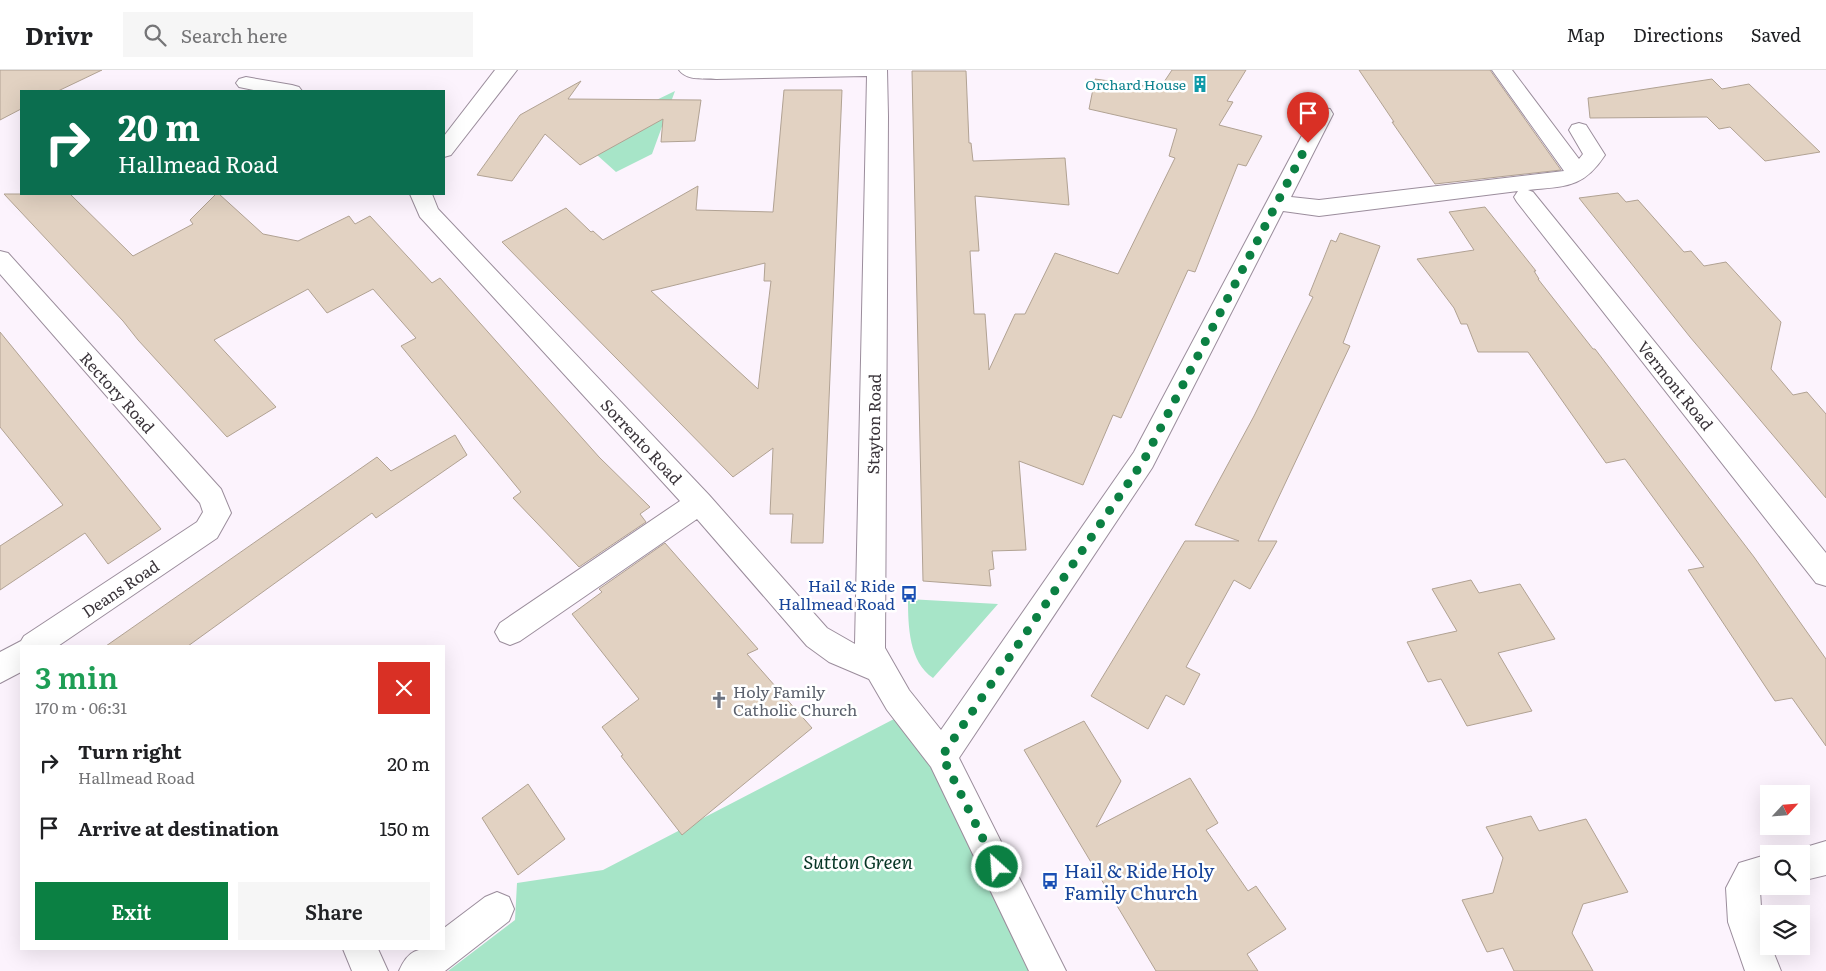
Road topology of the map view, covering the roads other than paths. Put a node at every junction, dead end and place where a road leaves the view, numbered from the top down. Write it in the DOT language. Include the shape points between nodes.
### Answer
graph roads {
  1 [pos="507,70"];
  2 [pos="689,70"];
  3 [pos="877,70"];
  4 [pos="1502,70"];
  5 [pos="246,83"];
  6 [pos="286,90"];
  7 [pos="1323,114"];
  8 [pos="445,118"];
  9 [pos="465,122"];
  10 [pos="1579,130"];
  11 [pos="445,149"];
  12 [pos="1578,174"];
  13 [pos="421,195"];
  14 [pos="1525,197"];
  15 [pos="1277,203"];
  16 [pos="0,259"];
  17 [pos="700,503"];
  18 [pos="206,530"];
  19 [pos="1826,574"];
  20 [pos="510,632"];
  21 [pos="35,645"];
  22 [pos="20,656"];
  23 [pos="0,669"];
  24 [pos="880,669"];
  25 [pos="942,756"];
  26 [pos="1826,858"];
  27 [pos="1810,862"];
  28 [pos="1760,873"];
  29 [pos="497,909"];
  30 [pos="445,949"];
  31 [pos="360,950"];
  32 [pos="444,950"];
  33 [pos="370,971"];
  34 [pos="417,971"];
  35 [pos="1048,971"];
  36 [pos="1763,971"];
  1 -- 9 [label="street"];
  2 -- 3 [label="street" via="716,73"];
  3 -- 24 [label="street, Stayton Road" via="869,631 870,649"];
  4 -- 12 [label="street"];
  5 -- 6 [label="street"];
  7 -- 15 [label="street"];
  8 -- 9 [label="street"];
  9 -- 11 [label="street"];
  10 -- 12 [label="street" via="1594,155"];
  12 -- 15 [label="street" via="1562,179 1320,208"];
  13 -- 17 [label="street, Sorrento Road" via="428,212"];
  14 -- 19 [label="street, Vermont Road"];
  15 -- 25 [label="street" via="1144,460"];
  16 -- 18 [label="street, Rectory Road" via="211,497 217,513"];
  17 -- 20 [label="street"];
  17 -- 24 [label="street, Sorrento Road" via="817,637 840,652"];
  18 -- 21 [label="street, Deans Road"];
  22 -- 23 [label="street"];
  24 -- 25 [label="street, Stayton Road" via="898,700"];
  25 -- 35 [label="street, Stayton Road"];
  26 -- 27 [label="street"];
  28 -- 36 [label="street" via="1751,875 1743,888 1744,922"];
  29 -- 30 [label="street"];
  31 -- 33 [label="street"];
  32 -- 34 [label="street"];
}
